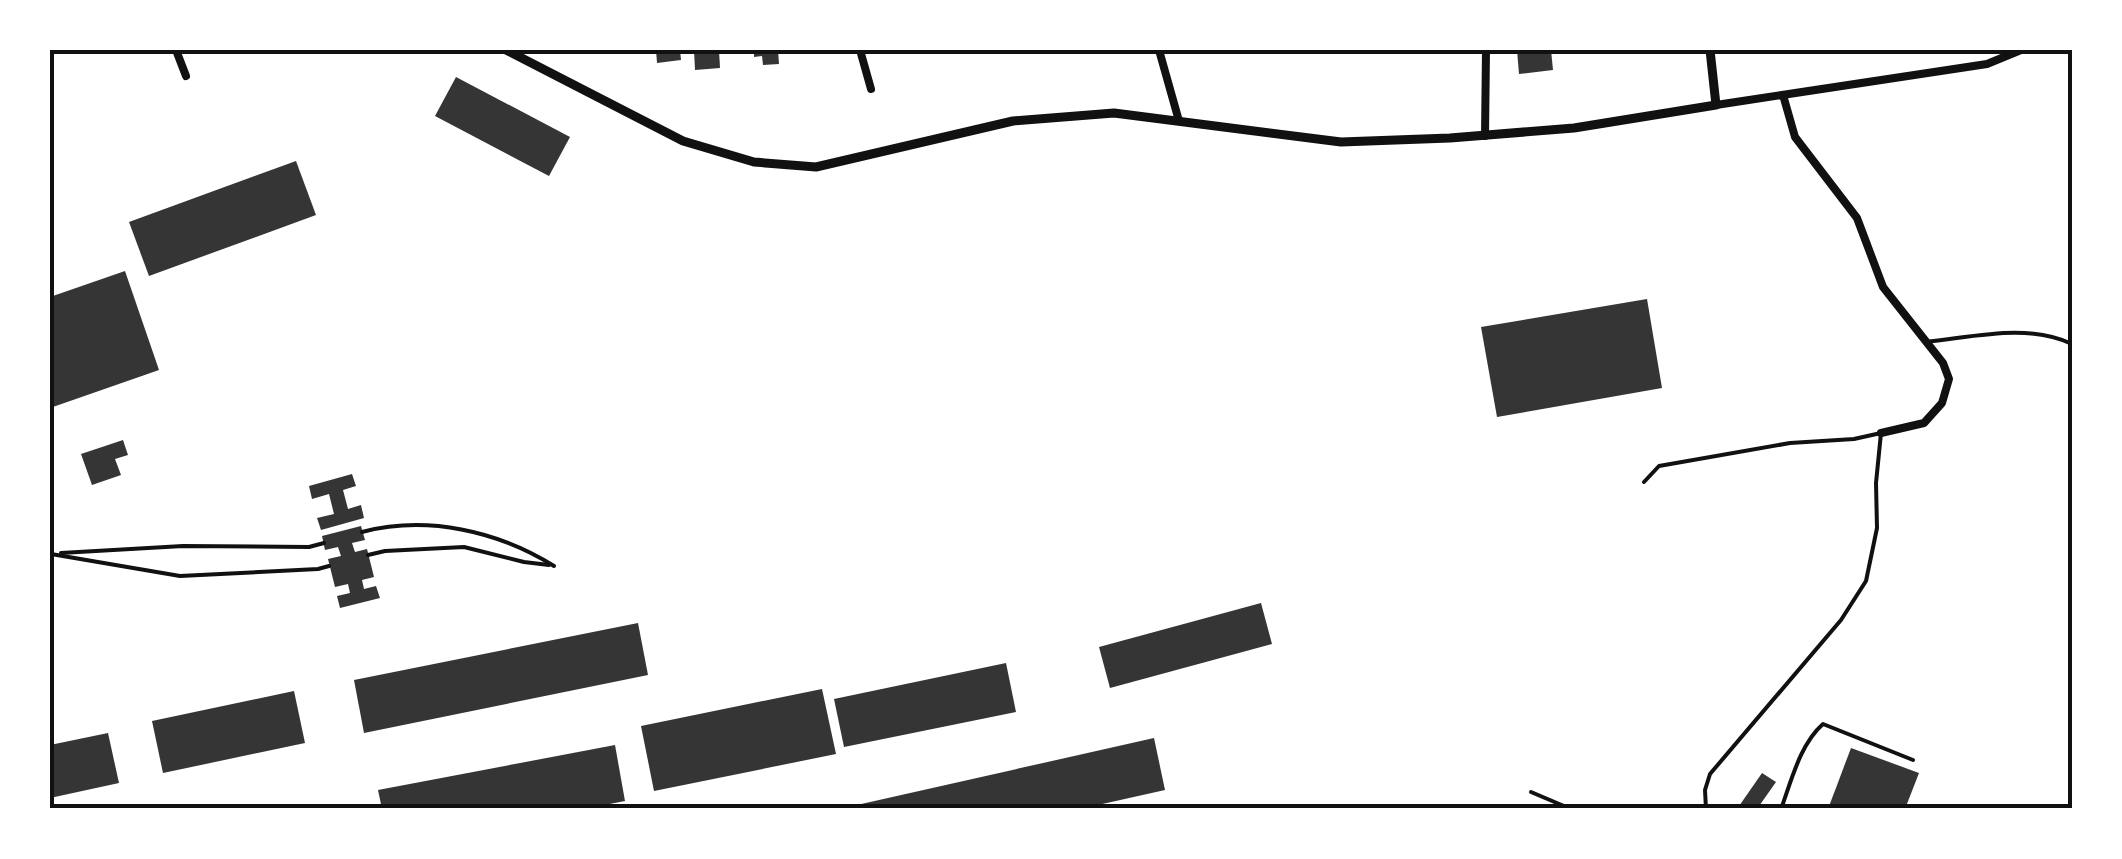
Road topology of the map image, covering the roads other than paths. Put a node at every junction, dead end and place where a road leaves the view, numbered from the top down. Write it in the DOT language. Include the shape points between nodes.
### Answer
graph roads {
  1 [pos="176,50"];
  2 [pos="506,50"];
  3 [pos="860,50"];
  4 [pos="1159,50"];
  5 [pos="1486,50"];
  6 [pos="1710,50"];
  7 [pos="2021,50"];
  8 [pos="186,76"];
  9 [pos="871,89"];
  10 [pos="1783,95"];
  11 [pos="1716,105"];
  12 [pos="1178,121"];
  13 [pos="1484,136"];
  14 [pos="1926,342"];
  15 [pos="2072,344"];
  16 [pos="1881,433"];
  17 [pos="1644,482"];
  18 [pos="362,532"];
  19 [pos="324,543"];
  20 [pos="50,554"];
  21 [pos="368,555"];
  22 [pos="330,566"];
  23 [pos="50,588"];
  24 [pos="1913,760"];
  25 [pos="1531,792"];
  26 [pos="1571,809"];
  27 [pos="1706,809"];
  28 [pos="1781,809"];
  1 -- 8 [label="street"];
  2 -- 12 [label="street" via="682,140 754,162 816,166 1013,121 1114,113"];
  3 -- 9 [label="street"];
  4 -- 12 [label="street"];
  5 -- 13 [label="street"];
  6 -- 11 [label="street"];
  7 -- 10 [label="street" via="1987,64"];
  10 -- 11 [label="street"];
  10 -- 14 [label="street" via="1795,138 1857,218 1883,287"];
  11 -- 13 [label="street"];
  12 -- 13 [label="street" via="1341,142"];
  14 -- 15 [label="lane" via="2028,332"];
  14 -- 16 [label="street" via="1949,379 1942,403 1924,423"];
  16 -- 17 [label="lane" via="1659,466"];
  16 -- 27 [label="lane" via="1878,528 1866,581 1710,774"];
  18 -- 21 [label="lane" via="462,528 554,566 464,547"];
  19 -- 20 [label="lane"];
  20 -- 22 [label="lane" via="180,576"];
  20 -- 23 [label="street"];
  24 -- 28 [label="lane" via="1822,724"];
  25 -- 26 [label="lane"];
}
